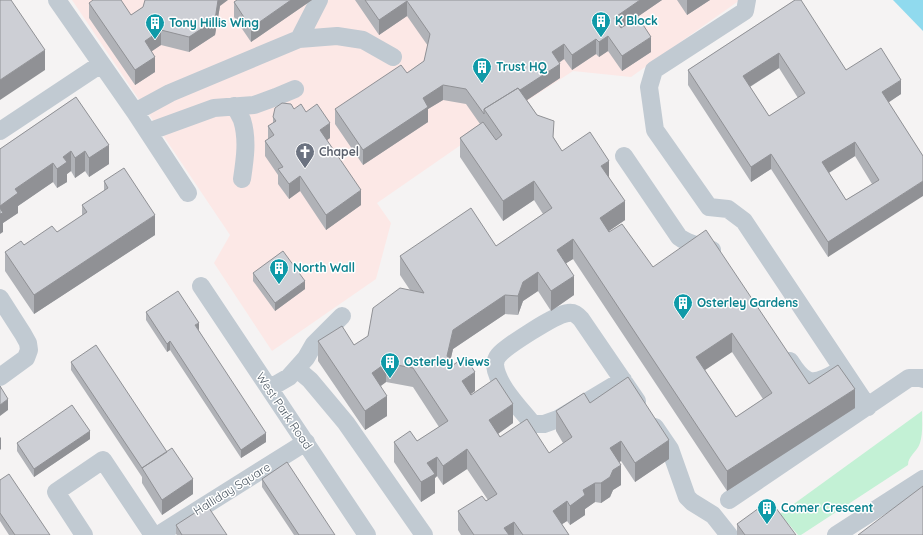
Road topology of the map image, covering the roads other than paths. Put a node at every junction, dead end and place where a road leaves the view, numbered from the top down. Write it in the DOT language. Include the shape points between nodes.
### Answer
graph roads {
  1 [pos="57,0"];
  2 [pos="319,0"];
  3 [pos="747,0"];
  4 [pos="298,39"];
  5 [pos="393,57"];
  6 [pos="101,64"];
  7 [pos="295,88"];
  8 [pos="234,106"];
  9 [pos="135,112"];
  10 [pos="0,130"];
  11 [pos="148,132"];
  12 [pos="624,156"];
  13 [pos="242,179"];
  14 [pos="188,193"];
  15 [pos="724,263"];
  16 [pos="201,286"];
  17 [pos="0,298"];
  18 [pos="342,316"];
  19 [pos="782,350"];
  20 [pos="842,368"];
  21 [pos="296,369"];
  22 [pos="0,377"];
  23 [pos="923,379"];
  24 [pos="623,380"];
  25 [pos="270,388"];
  26 [pos="868,407"];
  27 [pos="306,442"];
  28 [pos="923,479"];
  29 [pos="729,500"];
  30 [pos="84,535"];
  31 [pos="153,535"];
  32 [pos="158,535"];
  33 [pos="367,535"];
  34 [pos="424,535"];
  35 [pos="729,535"];
  36 [pos="836,535"];
  1 -- 6 [label="street"];
  2 -- 4 [label="street"];
  3 -- 20 [label="street" via="744,11 654,70 648,87 656,130 709,207 728,209 744,221"];
  4 -- 5 [label="street" via="337,36 363,40"];
  4 -- 9 [label="street" via="170,93"];
  6 -- 9 [label="street"];
  6 -- 10 [label="street"];
  7 -- 8 [label="street" via="254,105"];
  8 -- 11 [label="street" via="214,108"];
  8 -- 13 [label="street" via="242,118 245,138"];
  9 -- 11 [label="street"];
  11 -- 14 [label="street"];
  12 -- 15 [label="street" via="679,237 713,251"];
  16 -- 25 [label="street, West Park Road"];
  17 -- 22 [label="street" via="23,334 29,350 26,358"];
  18 -- 21 [label="street" via="314,344"];
  19 -- 20 [label="street" via="798,374 812,382 822,380"];
  20 -- 26 [label="street"];
  21 -- 25 [label="street" via="289,377"];
  21 -- 34 [label="street" via="310,380 346,423"];
  23 -- 26 [label="street" via="909,378"];
  24 -- 24 [label="street" via="581,319 575,314 568,313 539,327 513,344 497,357 495,364 506,390 531,422 536,424 558,419"];
  24 -- 35 [label="street" via="670,449 687,497 713,515"];
  25 -- 27 [label="street, West Park Road"];
  26 -- 29 [label="street"];
  27 -- 32 [label="street, Halliday Square"];
  27 -- 33 [label="street, West Park Road"];
  28 -- 36 [label="street"];
  30 -- 31 [label="street" via="56,492 103,460"];
}
